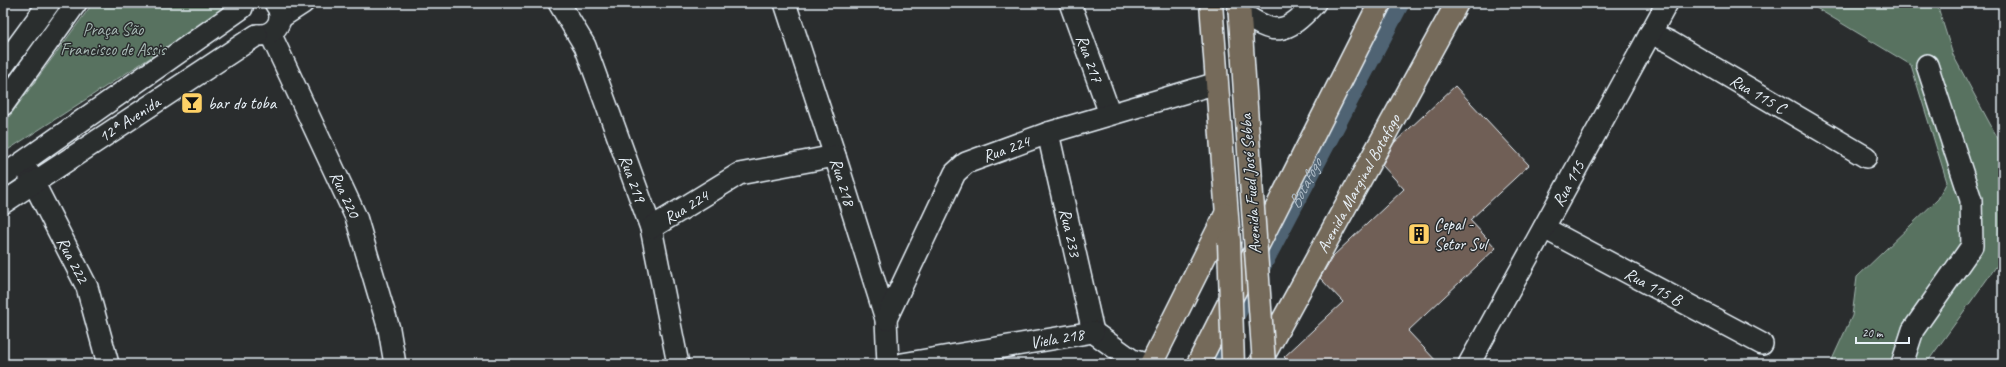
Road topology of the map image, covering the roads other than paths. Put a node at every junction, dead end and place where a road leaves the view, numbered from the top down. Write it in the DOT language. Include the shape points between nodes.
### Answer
graph roads {
  1 [pos="49,3"];
  2 [pos="76,3"];
  3 [pos="303,3"];
  4 [pos="559,3"];
  5 [pos="784,3"];
  6 [pos="1070,3"];
  7 [pos="1211,3"];
  8 [pos="1315,3"];
  9 [pos="1380,3"];
  10 [pos="1457,3"];
  11 [pos="1667,3"];
  12 [pos="245,4"];
  13 [pos="1239,7"];
  14 [pos="271,22"];
  15 [pos="1650,33"];
  16 [pos="10,42"];
  17 [pos="1927,64"];
  18 [pos="3,66"];
  19 [pos="1217,84"];
  20 [pos="3,105"];
  21 [pos="1110,114"];
  22 [pos="1048,132"];
  23 [pos="835,156"];
  24 [pos="1866,157"];
  25 [pos="23,162"];
  26 [pos="1249,174"];
  27 [pos="3,176"];
  28 [pos="34,182"];
  29 [pos="3,203"];
  30 [pos="1226,214"];
  31 [pos="651,228"];
  32 [pos="1544,228"];
  33 [pos="886,319"];
  34 [pos="1093,332"];
  35 [pos="1762,344"];
  36 [pos="108,364"];
  37 [pos="395,364"];
  38 [pos="678,364"];
  39 [pos="888,364"];
  40 [pos="902,364"];
  41 [pos="1146,364"];
  42 [pos="1151,364"];
  43 [pos="1198,364"];
  44 [pos="1233,364"];
  45 [pos="1259,364"];
  46 [pos="1264,364"];
  47 [pos="1469,364"];
  48 [pos="1902,364"];
  1 -- 16 [label="street"];
  2 -- 20 [label="street"];
  3 -- 14 [label="street, 12ª Avenida"];
  4 -- 31 [label="street, Rua 219" via="586,46"];
  5 -- 23 [label="street, Rua 218"];
  6 -- 21 [label="street, Rua 217"];
  7 -- 19 [label="main road, Avenida Fued José Sebba"];
  8 -- 13 [label="street" via="1298,21 1277,30 1261,26"];
  9 -- 43 [label="main road"];
  10 -- 45 [label="main road, Avenida Marginal Botafogo"];
  11 -- 15 [label="street, Rua 115"];
  12 -- 14 [label="street" via="241,16 243,25 249,31"];
  12 -- 25 [label="street, 12ª Avenida"];
  13 -- 26 [label="main road, Avenida Fued José Sebba"];
  14 -- 28 [label="street, 12ª Avenida"];
  14 -- 37 [label="street, Rua 220" via="356,217 389,329"];
  15 -- 24 [label="street, Rua 115 C" via="1670,42"];
  15 -- 32 [label="street, Rua 115"];
  16 -- 18 [label="street"];
  17 -- 48 [label="street" via="1971,200 1972,246 1913,330"];
  19 -- 21 [label="street, Rua 224"];
  19 -- 26 [label="main road" via="1227,86 1232,99"];
  19 -- 30 [label="main road, Avenida Fued José Sebba"];
  21 -- 22 [label="street, Rua 224"];
  22 -- 33 [label="street, Rua 224" via="966,163 955,173"];
  22 -- 34 [label="street, Rua 233"];
  23 -- 31 [label="street, Rua 224" via="739,174"];
  23 -- 33 [label="street, Rua 218"];
  25 -- 27 [label="street, 12ª Avenida"];
  25 -- 28 [label="street, Rua 222"];
  26 -- 46 [label="main road, Avenida Fued José Sebba, bridge"];
  28 -- 29 [label="street, 12ª Avenida"];
  28 -- 36 [label="street, Rua 222" via="87,287"];
  30 -- 42 [label="main road"];
  30 -- 44 [label="main road, Avenida Fued José Sebba, bridge"];
  31 -- 38 [label="street, Rua 219"];
  32 -- 35 [label="street, Rua 115 B"];
  32 -- 47 [label="street, Rua 115"];
  33 -- 39 [label="street, Rua 218"];
  34 -- 40 [label="street, Viela 218"];
  34 -- 41 [label="street" via="1132,360"];
}
